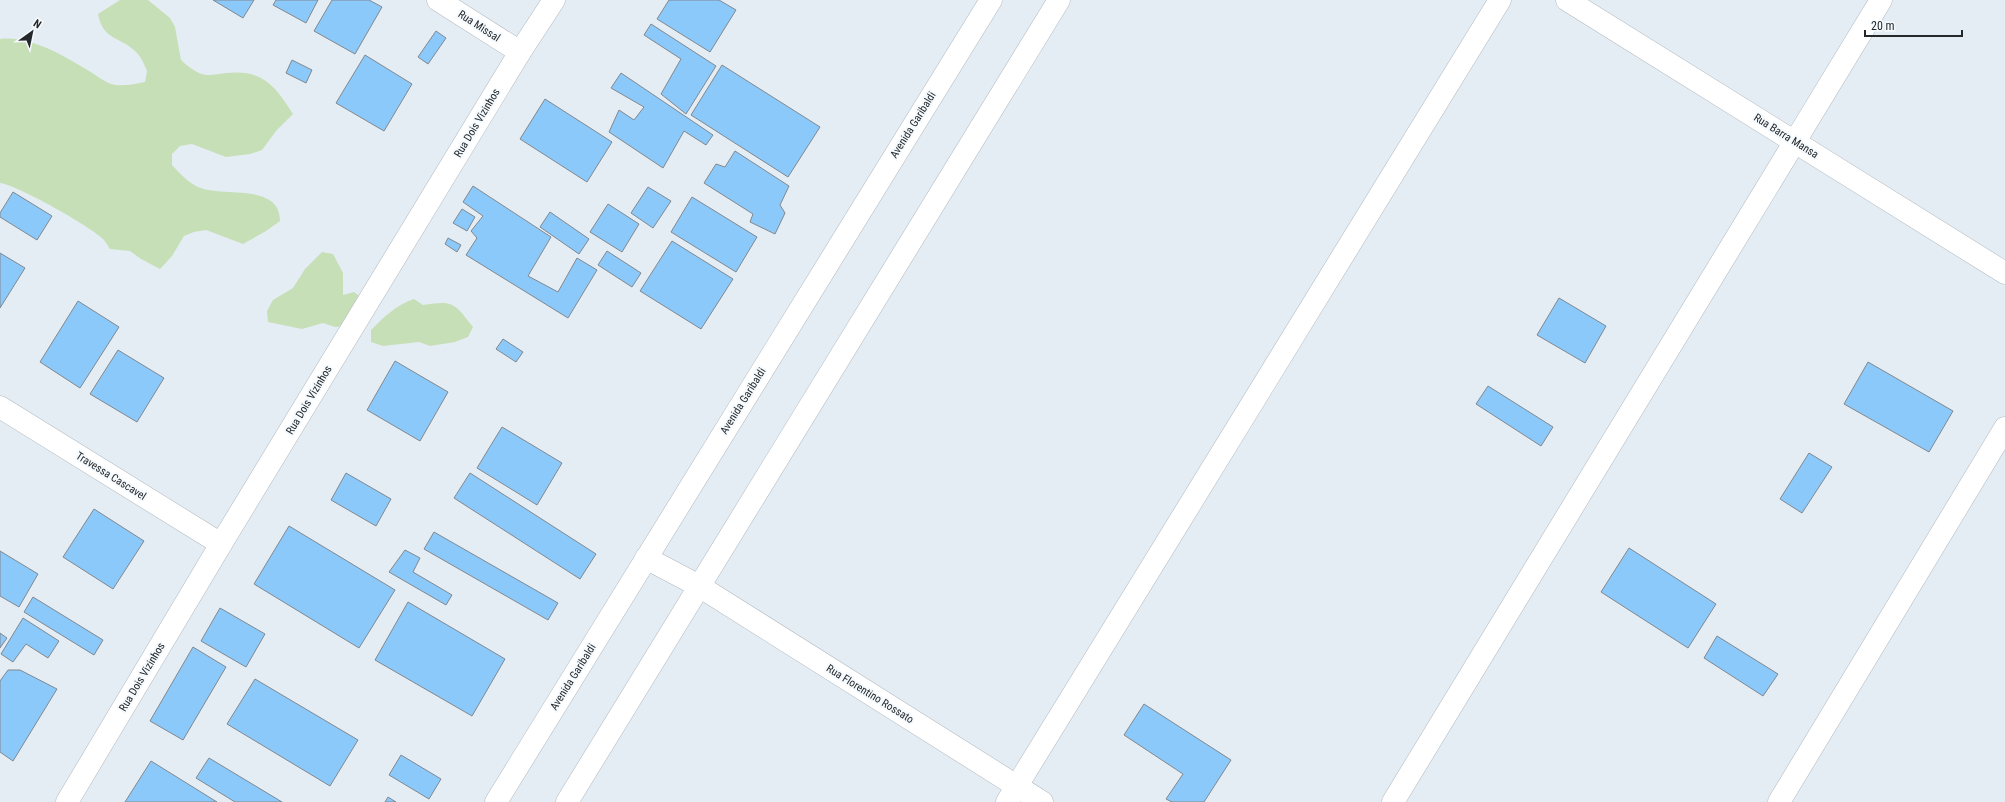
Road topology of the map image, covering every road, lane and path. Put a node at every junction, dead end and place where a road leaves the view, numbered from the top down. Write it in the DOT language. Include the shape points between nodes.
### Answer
graph roads {
  1 [pos="438,0"];
  2 [pos="554,0"];
  3 [pos="991,0"];
  4 [pos="1059,0"];
  5 [pos="1500,0"];
  6 [pos="1567,0"];
  7 [pos="1881,0"];
  8 [pos="520,52"];
  9 [pos="1795,142"];
  10 [pos="2005,273"];
  11 [pos="0,407"];
  12 [pos="2005,428"];
  13 [pos="221,544"];
  14 [pos="646,558"];
  15 [pos="699,586"];
  16 [pos="1012,794"];
  17 [pos="68,802"];
  18 [pos="496,802"];
  19 [pos="567,802"];
  20 [pos="1042,802"];
  21 [pos="1393,802"];
  22 [pos="1779,802"];
  1 -- 8 [label="street, Rua Missal"];
  2 -- 8 [label="street, Rua Dois Vizinhos"];
  3 -- 14 [label="street, Avenida Garibaldi"];
  4 -- 15 [label="street"];
  5 -- 16 [label="street"];
  6 -- 9 [label="street, Rua Barra Mansa"];
  7 -- 9 [label="street"];
  8 -- 13 [label="street, Rua Dois Vizinhos"];
  9 -- 10 [label="street, Rua Barra Mansa"];
  9 -- 21 [label="street"];
  11 -- 13 [label="street, Travessa Cascavel"];
  12 -- 22 [label="street"];
  13 -- 17 [label="street, Rua Dois Vizinhos"];
  14 -- 15 [label="street, Rua Florentino Rossato"];
  14 -- 18 [label="street, Avenida Garibaldi"];
  15 -- 16 [label="street, Rua Florentino Rossato"];
  15 -- 19 [label="street"];
  16 -- 20 [label="street, Rua Florentino Rossato"];
}
